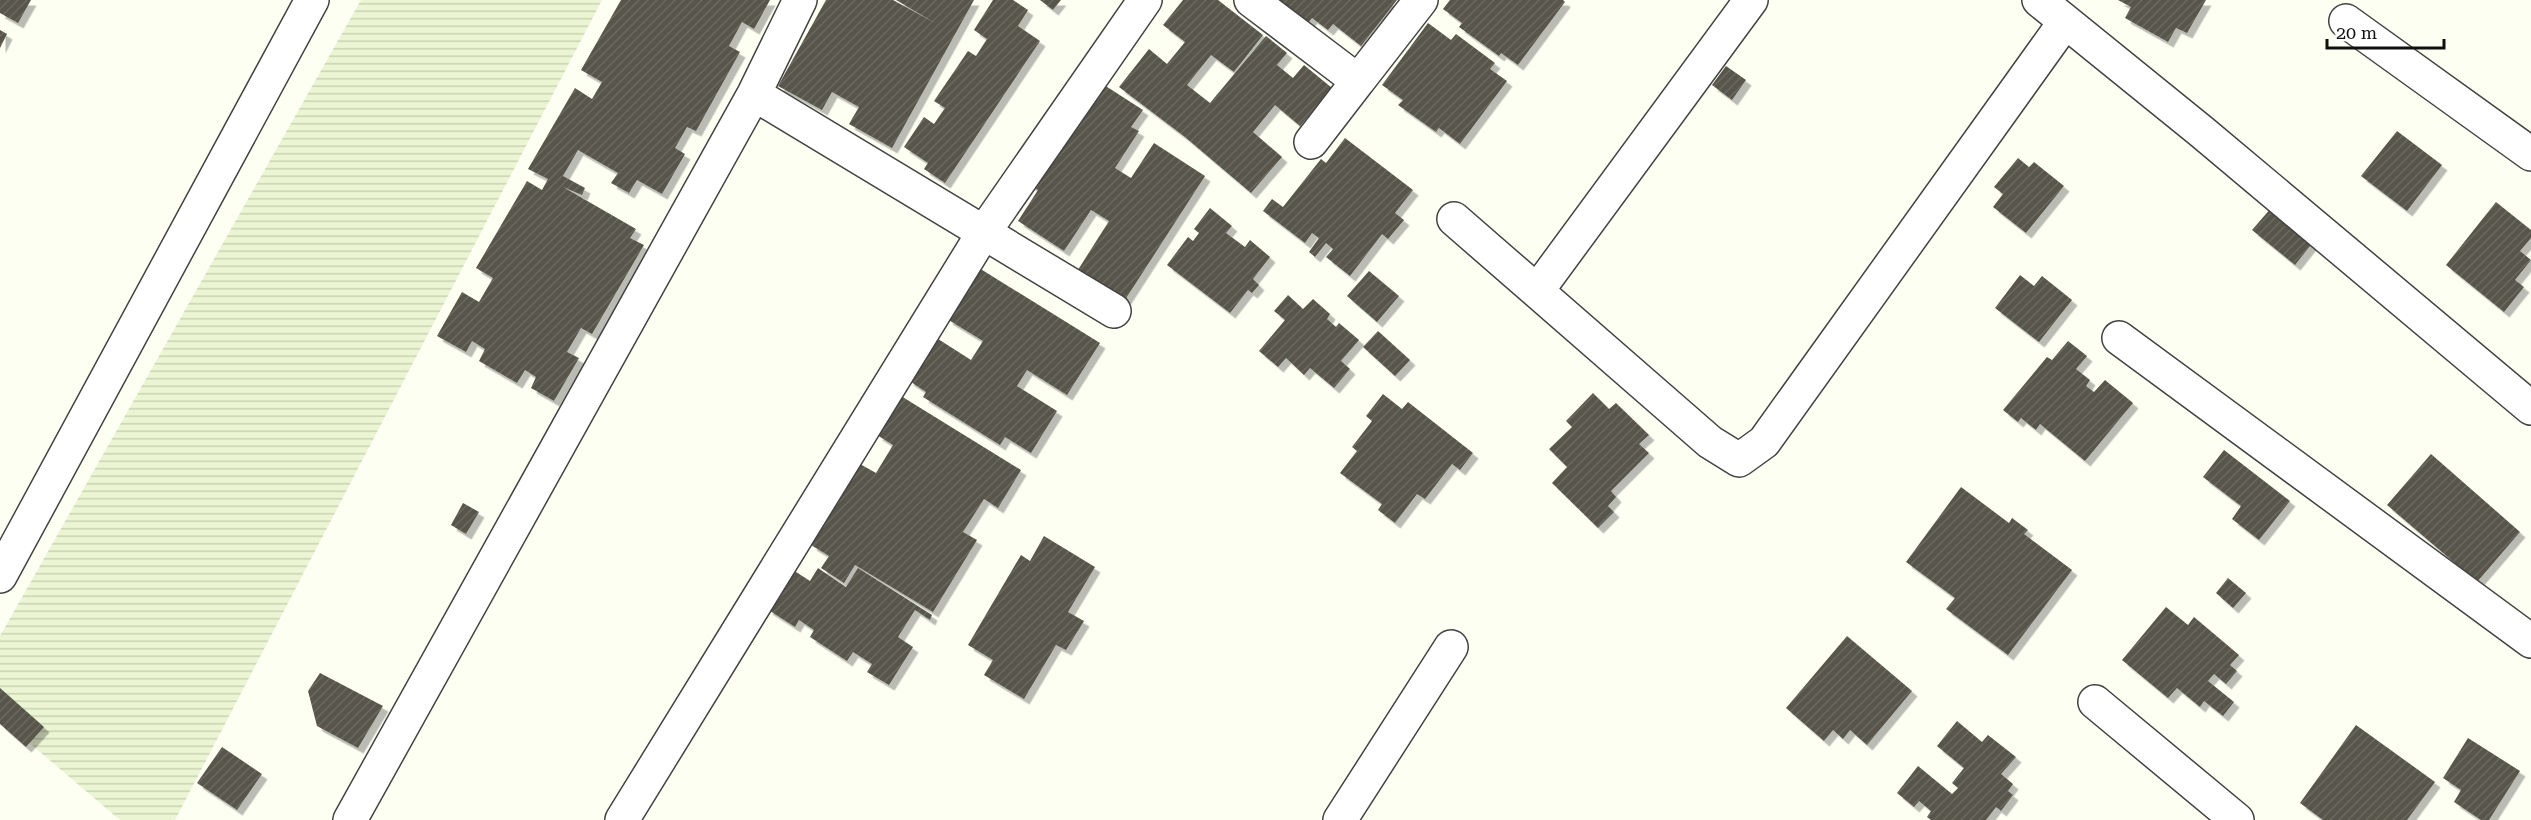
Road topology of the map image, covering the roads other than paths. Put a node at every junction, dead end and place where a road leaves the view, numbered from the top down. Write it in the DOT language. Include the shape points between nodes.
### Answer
graph roads {
  1 [pos="312,0"];
  2 [pos="800,0"];
  3 [pos="1145,0"];
  4 [pos="1251,0"];
  5 [pos="1421,0"];
  6 [pos="1751,0"];
  7 [pos="2038,0"];
  8 [pos="2346,21"];
  9 [pos="2065,22"];
  10 [pos="1358,81"];
  11 [pos="754,94"];
  12 [pos="1311,142"];
  13 [pos="2531,154"];
  14 [pos="1454,219"];
  15 [pos="984,232"];
  16 [pos="1537,291"];
  17 [pos="1114,311"];
  18 [pos="2119,338"];
  19 [pos="2531,408"];
  20 [pos="0,576"];
  21 [pos="2531,641"];
  22 [pos="1451,647"];
  23 [pos="2095,702"];
  24 [pos="350,820"];
  25 [pos="622,820"];
  26 [pos="1340,820"];
  27 [pos="2237,820"];
  1 -- 20 [label="street"];
  2 -- 11 [label="street"];
  3 -- 15 [label="street"];
  4 -- 10 [label="street"];
  5 -- 10 [label="street"];
  6 -- 16 [label="street"];
  7 -- 9 [label="street"];
  8 -- 13 [label="street"];
  9 -- 16 [label="street" via="1764,442 1739,460 1710,442"];
  9 -- 19 [label="street"];
  10 -- 12 [label="street"];
  11 -- 15 [label="street"];
  11 -- 24 [label="street"];
  14 -- 16 [label="street"];
  15 -- 17 [label="street"];
  15 -- 25 [label="street"];
  18 -- 21 [label="street"];
  22 -- 26 [label="street"];
  23 -- 27 [label="street"];
}
